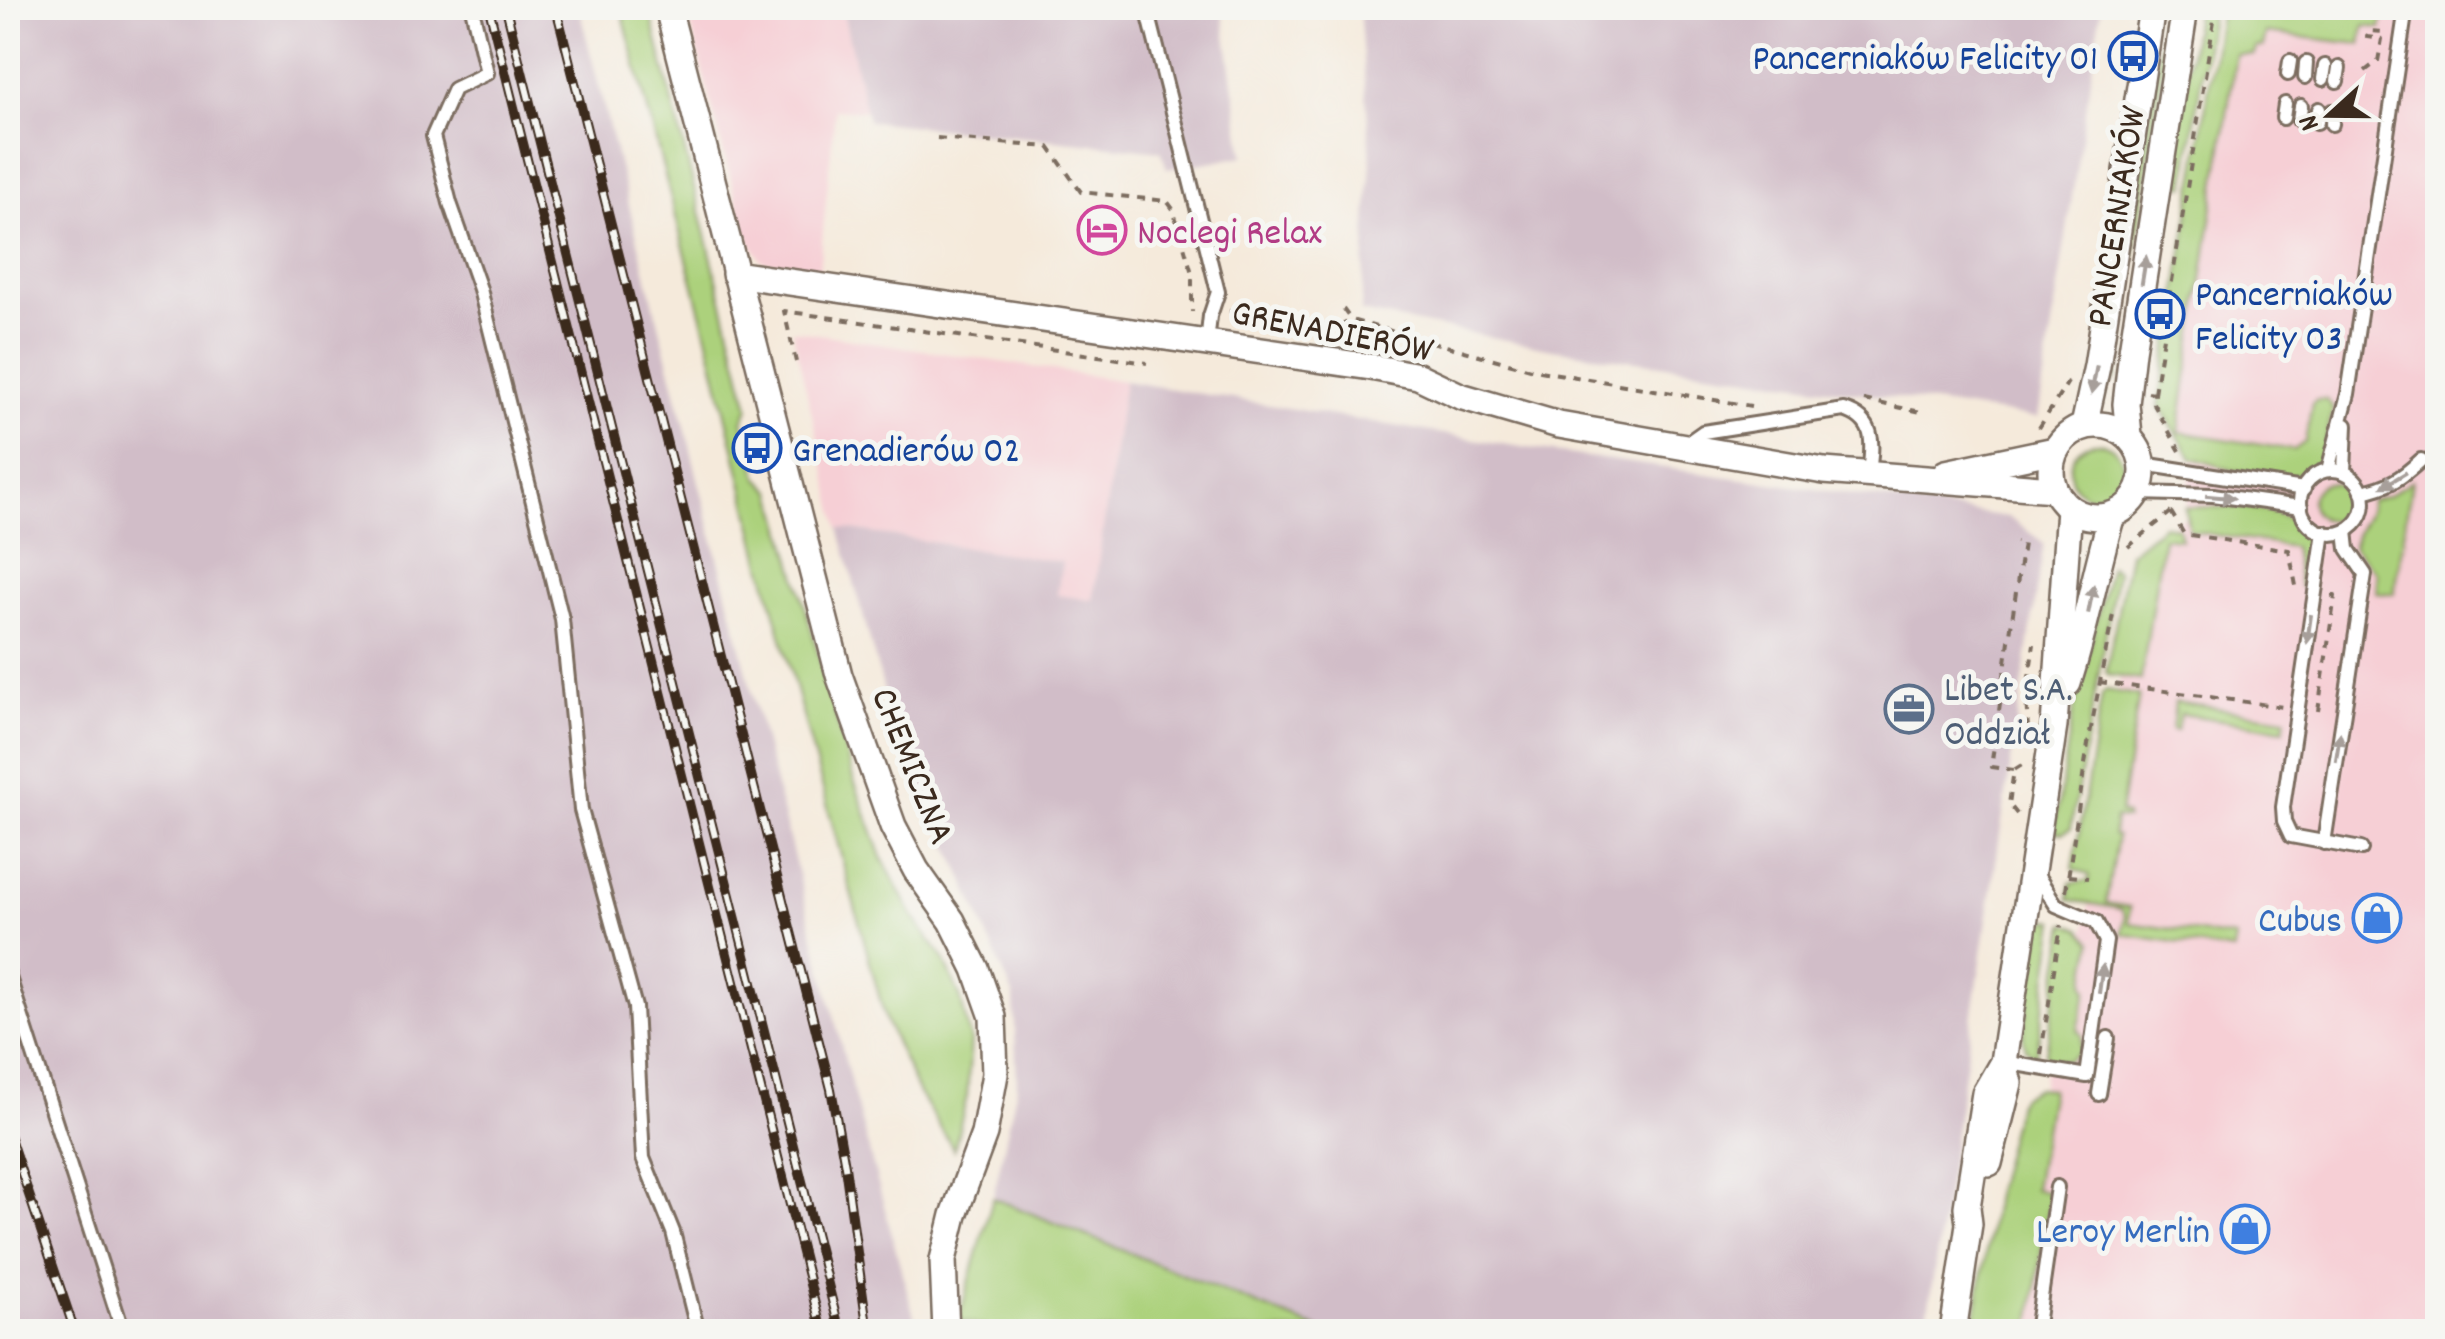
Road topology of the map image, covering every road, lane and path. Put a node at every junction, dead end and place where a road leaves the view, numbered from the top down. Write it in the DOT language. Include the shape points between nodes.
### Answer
graph roads {
  1 [pos="472,8"];
  2 [pos="668,8"];
  3 [pos="1147,8"];
  4 [pos="2152,8"];
  5 [pos="2184,8"];
  6 [pos="2216,8"];
  7 [pos="2406,8"];
  8 [pos="2385,32"];
  9 [pos="2365,71"];
  10 [pos="937,138"];
  11 [pos="735,274"];
  12 [pos="1344,309"];
  13 [pos="1210,316"];
  14 [pos="1351,320"];
  15 [pos="1207,343"];
  16 [pos="796,362"];
  17 [pos="1147,363"];
  18 [pos="2094,384"];
  19 [pos="2128,389"];
  20 [pos="2154,393"];
  21 [pos="2348,394"];
  22 [pos="1851,397"];
  23 [pos="1753,406"];
  24 [pos="1921,412"];
  25 [pos="2084,426"];
  26 [pos="2038,430"];
  27 [pos="2128,436"];
  28 [pos="1684,446"];
  29 [pos="2055,450"];
  30 [pos="2421,460"];
  31 [pos="2143,464"];
  32 [pos="2180,470"];
  33 [pos="2328,470"];
  34 [pos="2344,472"];
  35 [pos="1869,475"];
  36 [pos="1912,478"];
  37 [pos="2304,489"];
  38 [pos="2362,492"];
  39 [pos="2138,493"];
  40 [pos="2178,494"];
  41 [pos="2062,499"];
  42 [pos="2301,506"];
  43 [pos="2171,512"];
  44 [pos="2112,515"];
  45 [pos="2346,530"];
  46 [pos="2324,532"];
  47 [pos="2016,542"];
  48 [pos="2099,557"];
  49 [pos="2315,593"];
  50 [pos="2114,609"];
  51 [pos="2100,682"];
  52 [pos="2298,709"];
  53 [pos="2318,712"];
  54 [pos="2343,714"];
  55 [pos="2054,726"];
  56 [pos="2430,726"];
  57 [pos="2438,728"];
  58 [pos="2429,734"];
  59 [pos="2438,735"];
  60 [pos="2018,818"];
  61 [pos="2324,843"];
  62 [pos="2361,849"];
  63 [pos="2032,864"];
  64 [pos="2068,876"];
  65 [pos="2088,878"];
  66 [pos="2064,910"];
  67 [pos="8,974"];
  68 [pos="2108,1038"];
  69 [pos="2003,1062"];
  70 [pos="2039,1068"];
  71 [pos="2099,1094"];
  72 [pos="2057,1186"];
  73 [pos="123,1332"];
  74 [pos="698,1332"];
  75 [pos="946,1332"];
  76 [pos="1953,1332"];
  77 [pos="2036,1332"];
  1 -- 74 [label="lane" via="487,72 454,89 433,136 480,288 562,619 581,810 635,1007 643,1158 673,1232"];
  2 -- 11 [label="street, CHEMICZNA"];
  3 -- 13 [label="lane" via="1218,292"];
  4 -- 18 [label="street, PANCERNIAKÓW, one-way"];
  19 -- 5 [label="street, PANCERNIAKÓW, one-way"];
  6 -- 20 [label="path"];
  7 -- 21 [label="lane"];
  8 -- 9 [label="path" via="2369,31 2368,37 2382,39 2378,61"];
  10 -- 13 [label="path" via="1050,147 1082,192 1167,202 1192,273 1192,314"];
  11 -- 15 [label="street, GRENADIERÓW"];
  11 -- 75 [label="street, CHEMICZNA" via="862,742 893,826 952,921 993,1018 994,1074 984,1134 943,1260"];
  12 -- 14 [label="path"];
  13 -- 14 [label="path" via="1232,310 1339,327"];
  13 -- 15 [label="lane"];
  14 -- 23 [label="path" via="1534,370"];
  15 -- 28 [label="street, GRENADIERÓW" via="1418,376 1460,396 1558,425"];
  16 -- 17 [label="path" via="784,311"];
  18 -- 25 [label="street, PANCERNIAKÓW"];
  18 -- 26 [label="path" via="2071,379"];
  19 -- 20 [label="path"];
  19 -- 27 [label="street, PANCERNIAKÓW"];
  20 -- 32 [label="path" via="2182,454"];
  21 -- 33 [label="lane"];
  21 -- 34 [label="lane"];
  22 -- 24 [label="path"];
  25 -- 27 [label="street" via="2100,424"];
  25 -- 29 [label="street"];
  27 -- 31 [label="street"];
  28 -- 35 [label="street, GRENADIERÓW"];
  28 -- 35 [label="lane" via="1703,432 1844,410 1868,428"];
  29 -- 36 [label="street"];
  29 -- 41 [label="street" via="2051,462"];
  30 -- 38 [label="lane, one-way" via="2384,488"];
  31 -- 32 [label="lane"];
  31 -- 39 [label="street"];
  32 -- 37 [label="lane"];
  33 -- 34 [label="lane"];
  33 -- 37 [label="lane"];
  34 -- 38 [label="lane"];
  35 -- 36 [label="street, GRENADIERÓW"];
  36 -- 41 [label="street"];
  37 -- 42 [label="lane"];
  38 -- 45 [label="lane" via="2363,510"];
  39 -- 40 [label="lane"];
  39 -- 44 [label="street"];
  40 -- 42 [label="lane, one-way"];
  40 -- 43 [label="path"];
  41 -- 44 [label="street" via="2082,515"];
  41 -- 55 [label="street"];
  42 -- 46 [label="lane" via="2308,523"];
  43 -- 48 [label="path" via="2120,560"];
  43 -- 49 [label="path" via="2184,534 2289,550 2297,591"];
  44 -- 48 [label="street"];
  45 -- 46 [label="lane"];
  45 -- 54 [label="lane" via="2348,550 2366,574"];
  46 -- 49 [label="lane"];
  47 -- 60 [label="path" via="2024,543 1991,767 2017,769 2009,804"];
  55 -- 48 [label="street, one-way" via="2084,633"];
  49 -- 52 [label="lane, one-way"];
  49 -- 53 [label="path" via="2335,596"];
  50 -- 51 [label="path"];
  51 -- 52 [label="path"];
  51 -- 64 [label="path"];
  52 -- 53 [label="path"];
  52 -- 61 [label="lane" via="2284,821 2291,836"];
  53 -- 54 [label="path"];
  61 -- 54 [label="lane, one-way"];
  55 -- 63 [label="street"];
  56 -- 57 [label="path"];
  58 -- 59 [label="path"];
  61 -- 62 [label="lane"];
  63 -- 66 [label="lane" via="2044,891"];
  63 -- 69 [label="street"];
  64 -- 65 [label="path"];
  64 -- 66 [label="path"];
  66 -- 70 [label="path"];
  70 -- 66 [label="lane, one-way" via="2087,1076 2106,941 2096,922"];
  67 -- 73 [label="lane"];
  68 -- 71 [label="lane"];
  69 -- 70 [label="lane"];
  69 -- 76 [label="street" via="1985,1093"];
  72 -- 77 [label="lane"];
}
